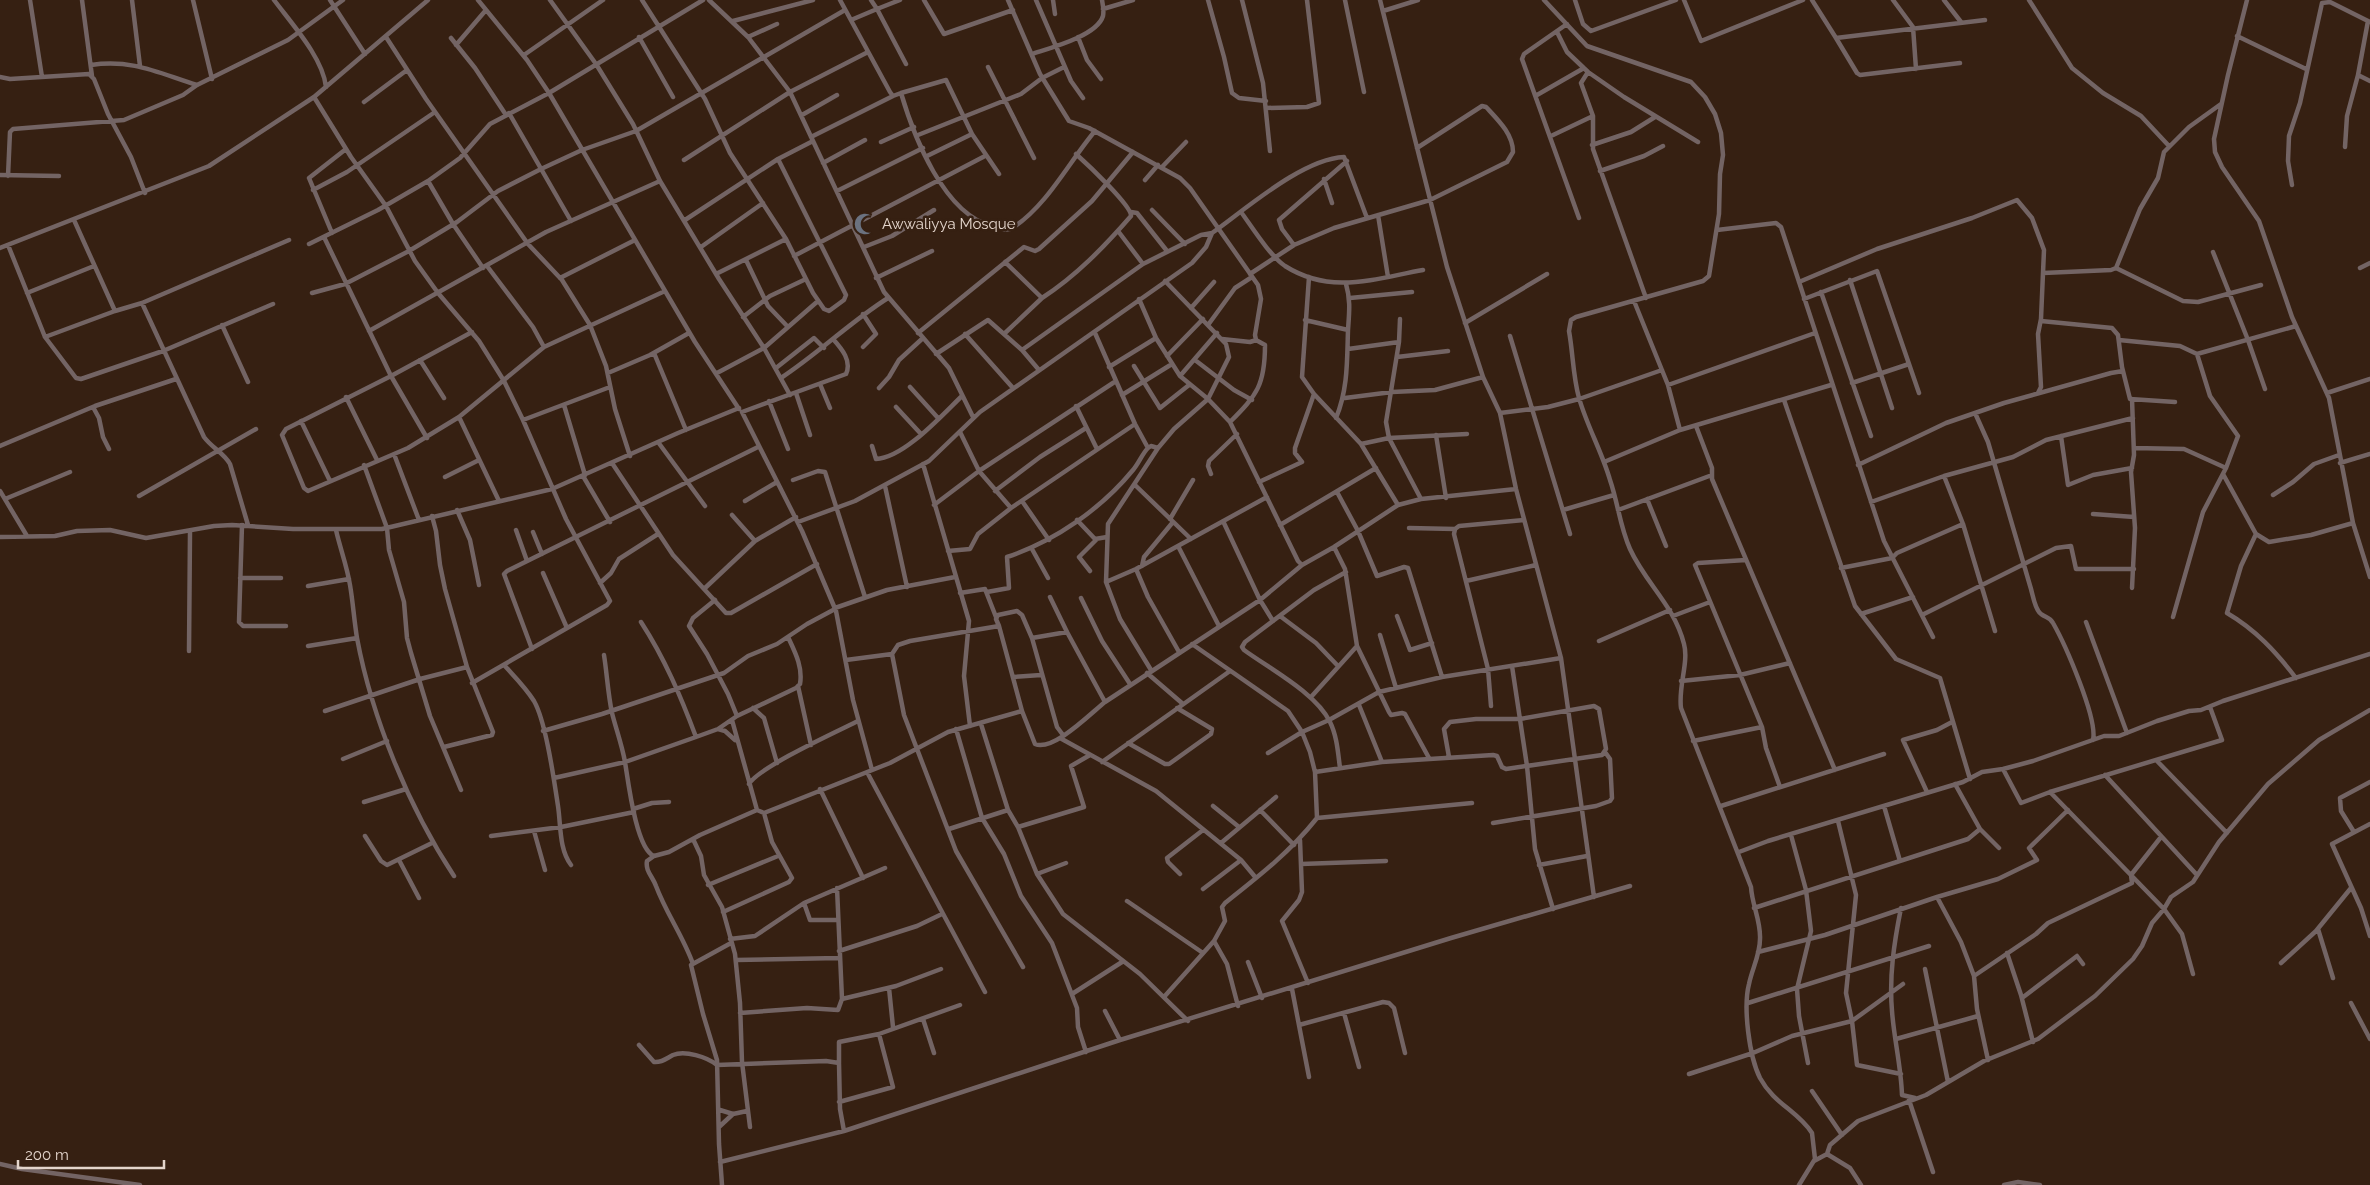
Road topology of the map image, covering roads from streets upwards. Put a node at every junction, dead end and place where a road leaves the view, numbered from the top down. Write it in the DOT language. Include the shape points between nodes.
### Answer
graph roads {
  1 [pos="30,0"];
  2 [pos="82,0"];
  3 [pos="132,0"];
  4 [pos="193,0"];
  5 [pos="274,0"];
  6 [pos="330,0"];
  7 [pos="343,0"];
  8 [pos="428,0"];
  9 [pos="478,0"];
  10 [pos="550,0"];
  11 [pos="602,0"];
  12 [pos="642,0"];
  13 [pos="703,0"];
  14 [pos="709,0"];
  15 [pos="813,0"];
  16 [pos="840,0"];
  17 [pos="871,0"];
  18 [pos="900,0"];
  19 [pos="924,0"];
  20 [pos="1008,0"];
  21 [pos="1036,0"];
  22 [pos="1053,0"];
  23 [pos="1102,0"];
  24 [pos="1133,0"];
  25 [pos="1208,0"];
  26 [pos="1242,0"];
  27 [pos="1308,0"];
  28 [pos="1345,0"];
  29 [pos="1380,0"];
  30 [pos="1418,0"];
  31 [pos="1544,0"];
  32 [pos="1575,0"];
  33 [pos="1676,0"];
  34 [pos="1684,0"];
  35 [pos="1803,0"];
  36 [pos="1812,0"];
  37 [pos="1893,0"];
  38 [pos="1944,0"];
  39 [pos="2029,0"];
  40 [pos="2247,0"];
  41 [pos="335,6"];
  42 [pos="877,9"];
  43 [pos="1103,9"];
  44 [pos="486,10"];
  45 [pos="845,10"];
  46 [pos="1013,10"];
  47 [pos="1383,11"];
  48 [pos="1056,14"];
  49 [pos="851,20"];
  50 [pos="1985,20"];
  51 [pos="733,21"];
  52 [pos="1962,22"];
  53 [pos="2369,22"];
  54 [pos="568,24"];
  55 [pos="777,24"];
  56 [pos="1567,24"];
  57 [pos="659,26"];
  58 [pos="1913,27"];
  59 [pos="299,32"];
  60 [pos="1557,32"];
  61 [pos="2237,36"];
  62 [pos="386,37"];
  63 [pos="748,37"];
  64 [pos="1078,37"];
  65 [pos="451,38"];
  66 [pos="639,38"];
  67 [pos="1836,38"];
  68 [pos="456,45"];
  69 [pos="1054,46"];
  70 [pos="868,52"];
  71 [pos="365,54"];
  72 [pos="1032,54"];
  73 [pos="524,56"];
  74 [pos="763,56"];
  75 [pos="1960,63"];
  76 [pos="596,64"];
  77 [pos="906,64"];
  78 [pos="91,65"];
  79 [pos="140,66"];
  80 [pos="988,67"];
  81 [pos="1064,67"];
  82 [pos="1584,68"];
  83 [pos="1916,69"];
  84 [pos="2306,69"];
  85 [pos="407,70"];
  86 [pos="1588,72"];
  87 [pos="2358,75"];
  88 [pos="92,76"];
  89 [pos="0,77"];
  90 [pos="42,77"];
  91 [pos="1042,78"];
  92 [pos="212,79"];
  93 [pos="1101,79"];
  94 [pos="2370,81"];
  95 [pos="198,84"];
  96 [pos="326,87"];
  97 [pos="700,92"];
  98 [pos="790,92"];
  99 [pos="1364,92"];
  100 [pos="549,93"];
  101 [pos="901,93"];
  102 [pos="837,95"];
  103 [pos="1536,95"];
  104 [pos="893,96"];
  105 [pos="314,97"];
  106 [pos="673,97"];
  107 [pos="1083,98"];
  108 [pos="1004,101"];
  109 [pos="1266,101"];
  110 [pos="364,102"];
  111 [pos="2222,104"];
  112 [pos="1266,108"];
  113 [pos="435,112"];
  114 [pos="508,114"];
  115 [pos="802,115"];
  116 [pos="963,116"];
  117 [pos="1592,116"];
  118 [pos="1655,117"];
  119 [pos="113,122"];
  120 [pos="914,127"];
  121 [pos="636,131"];
  122 [pos="1095,131"];
  123 [pos="972,134"];
  124 [pos="918,135"];
  125 [pos="722,136"];
  126 [pos="1551,136"];
  127 [pos="812,139"];
  128 [pos="865,140"];
  129 [pos="882,142"];
  130 [pos="1186,142"];
  131 [pos="1698,142"];
  132 [pos="1592,145"];
  133 [pos="1663,146"];
  134 [pos="2169,146"];
  135 [pos="2345,147"];
  136 [pos="923,148"];
  137 [pos="1417,148"];
  138 [pos="346,149"];
  139 [pos="582,150"];
  140 [pos="1270,151"];
  141 [pos="465,152"];
  142 [pos="1133,152"];
  143 [pos="1076,154"];
  144 [pos="927,156"];
  145 [pos="985,156"];
  146 [pos="1033,156"];
  147 [pos="778,159"];
  148 [pos="684,160"];
  149 [pos="1347,161"];
  150 [pos="823,163"];
  151 [pos="357,165"];
  152 [pos="1160,166"];
  153 [pos="540,169"];
  154 [pos="1600,171"];
  155 [pos="1000,174"];
  156 [pos="0,175"];
  157 [pos="8,176"];
  158 [pos="59,176"];
  159 [pos="747,179"];
  160 [pos="1324,179"];
  161 [pos="938,180"];
  162 [pos="1146,180"];
  163 [pos="428,181"];
  164 [pos="660,181"];
  165 [pos="1108,183"];
  166 [pos="2292,185"];
  167 [pos="313,190"];
  168 [pos="837,191"];
  169 [pos="145,193"];
  170 [pos="495,194"];
  171 [pos="1430,200"];
  172 [pos="612,203"];
  173 [pos="763,203"];
  174 [pos="1332,203"];
  175 [pos="386,206"];
  176 [pos="934,210"];
  177 [pos="1152,210"];
  178 [pos="1131,212"];
  179 [pos="1241,212"];
  180 [pos="1378,215"];
  181 [pos="1367,218"];
  182 [pos="1579,218"];
  183 [pos="74,220"];
  184 [pos="571,220"];
  185 [pos="685,220"];
  186 [pos="453,224"];
  187 [pos="853,224"];
  188 [pos="1219,228"];
  189 [pos="1717,230"];
  190 [pos="1118,231"];
  191 [pos="332,233"];
  192 [pos="1212,233"];
  193 [pos="324,237"];
  194 [pos="786,239"];
  195 [pos="290,240"];
  196 [pos="635,240"];
  197 [pos="819,243"];
  198 [pos="309,244"];
  199 [pos="528,244"];
  200 [pos="1185,244"];
  201 [pos="8,245"];
  202 [pos="1294,245"];
  203 [pos="701,247"];
  204 [pos="864,247"];
  205 [pos="0,248"];
  206 [pos="408,251"];
  207 [pos="1167,251"];
  208 [pos="932,252"];
  209 [pos="2213,252"];
  210 [pos="794,256"];
  211 [pos="1275,256"];
  212 [pos="746,260"];
  213 [pos="1005,262"];
  214 [pos="2370,263"];
  215 [pos="1143,264"];
  216 [pos="94,266"];
  217 [pos="485,267"];
  218 [pos="2116,268"];
  219 [pos="2360,268"];
  220 [pos="1423,270"];
  221 [pos="2043,273"];
  222 [pos="716,274"];
  223 [pos="1547,274"];
  224 [pos="1251,276"];
  225 [pos="1309,277"];
  226 [pos="1388,277"];
  227 [pos="560,278"];
  228 [pos="876,278"];
  229 [pos="806,279"];
  230 [pos="1850,280"];
  231 [pos="1165,281"];
  232 [pos="1214,282"];
  233 [pos="1799,282"];
  234 [pos="345,284"];
  235 [pos="1346,284"];
  236 [pos="2261,285"];
  237 [pos="665,292"];
  238 [pos="1412,292"];
  239 [pos="1820,292"];
  240 [pos="27,293"];
  241 [pos="312,293"];
  242 [pos="438,293"];
  243 [pos="2230,295"];
  244 [pos="888,298"];
  245 [pos="1042,298"];
  246 [pos="1350,298"];
  247 [pos="1646,298"];
  248 [pos="1139,299"];
  249 [pos="1804,299"];
  250 [pos="764,300"];
  251 [pos="818,301"];
  252 [pos="1634,301"];
  253 [pos="142,303"];
  254 [pos="272,304"];
  255 [pos="1191,308"];
  256 [pos="115,311"];
  257 [pos="864,314"];
  258 [pos="743,317"];
  259 [pos="1203,319"];
  260 [pos="1400,319"];
  261 [pos="1305,320"];
  262 [pos="2041,321"];
  263 [pos="1465,323"];
  264 [pos="222,325"];
  265 [pos="1208,325"];
  266 [pos="590,326"];
  267 [pos="2296,326"];
  268 [pos="788,327"];
  269 [pos="1348,330"];
  270 [pos="369,331"];
  271 [pos="472,332"];
  272 [pos="689,333"];
  273 [pos="918,333"];
  274 [pos="1095,333"];
  275 [pos="1217,333"];
  276 [pos="1816,333"];
  277 [pos="965,334"];
  278 [pos="1004,334"];
  279 [pos="1510,336"];
  280 [pos="45,338"];
  281 [pos="923,338"];
  282 [pos="1156,338"];
  283 [pos="1222,339"];
  284 [pos="833,340"];
  285 [pos="1256,340"];
  286 [pos="2119,340"];
  287 [pos="2248,340"];
  288 [pos="1399,342"];
  289 [pos="863,347"];
  290 [pos="544,348"];
  291 [pos="764,348"];
  292 [pos="824,348"];
  293 [pos="1348,349"];
  294 [pos="1022,350"];
  295 [pos="163,351"];
  296 [pos="1448,351"];
  297 [pos="654,353"];
  298 [pos="936,354"];
  299 [pos="2197,354"];
  300 [pos="1167,356"];
  301 [pos="1397,356"];
  302 [pos="420,360"];
  303 [pos="1195,360"];
  304 [pos="1172,364"];
  305 [pos="1909,364"];
  306 [pos="1134,366"];
  307 [pos="1109,367"];
  308 [pos="776,368"];
  309 [pos="1039,370"];
  310 [pos="1662,370"];
  311 [pos="2123,372"];
  312 [pos="608,373"];
  313 [pos="717,373"];
  314 [pos="1881,374"];
  315 [pos="391,376"];
  316 [pos="1180,376"];
  317 [pos="1484,377"];
  318 [pos="176,378"];
  319 [pos="781,378"];
  320 [pos="1219,379"];
  321 [pos="2370,379"];
  322 [pos="504,381"];
  323 [pos="1116,381"];
  324 [pos="248,382"];
  325 [pos="1143,383"];
  326 [pos="820,384"];
  327 [pos="1852,384"];
  328 [pos="1189,385"];
  329 [pos="1668,385"];
  330 [pos="1831,385"];
  331 [pos="610,387"];
  332 [pos="910,387"];
  333 [pos="879,388"];
  334 [pos="1013,388"];
  335 [pos="2265,390"];
  336 [pos="1392,392"];
  337 [pos="1919,393"];
  338 [pos="2038,393"];
  339 [pos="2327,393"];
  340 [pos="793,394"];
  341 [pos="1314,394"];
  342 [pos="1122,395"];
  343 [pos="962,396"];
  344 [pos="346,397"];
  345 [pos="444,398"];
  346 [pos="1208,398"];
  347 [pos="1345,398"];
  348 [pos="1579,399"];
  349 [pos="1252,400"];
  350 [pos="1784,400"];
  351 [pos="2132,400"];
  352 [pos="770,401"];
  353 [pos="2175,402"];
  354 [pos="564,405"];
  355 [pos="1076,406"];
  356 [pos="92,407"];
  357 [pos="896,407"];
  358 [pos="830,408"];
  359 [pos="1533,408"];
  360 [pos="1892,408"];
  361 [pos="740,410"];
  362 [pos="1500,413"];
  363 [pos="1975,413"];
  364 [pos="459,417"];
  365 [pos="973,417"];
  366 [pos="938,418"];
  367 [pos="1336,418"];
  368 [pos="2133,418"];
  369 [pos="523,420"];
  370 [pos="301,421"];
  371 [pos="1230,422"];
  372 [pos="1135,424"];
  373 [pos="1696,426"];
  374 [pos="1086,428"];
  375 [pos="256,429"];
  376 [pos="686,430"];
  377 [pos="1680,430"];
  378 [pos="960,432"];
  379 [pos="921,434"];
  380 [pos="1237,434"];
  381 [pos="1467,434"];
  382 [pos="810,435"];
  383 [pos="1436,436"];
  384 [pos="1870,436"];
  385 [pos="2061,436"];
  386 [pos="427,438"];
  387 [pos="1389,438"];
  388 [pos="658,442"];
  389 [pos="1361,444"];
  390 [pos="0,446"];
  391 [pos="872,446"];
  392 [pos="758,447"];
  393 [pos="1148,448"];
  394 [pos="1158,448"];
  395 [pos="2134,448"];
  396 [pos="109,449"];
  397 [pos="788,449"];
  398 [pos="1097,449"];
  399 [pos="219,452"];
  400 [pos="394,454"];
  401 [pos="2370,454"];
  402 [pos="2339,455"];
  403 [pos="630,456"];
  404 [pos="377,460"];
  405 [pos="479,460"];
  406 [pos="1604,462"];
  407 [pos="1995,462"];
  408 [pos="2340,462"];
  409 [pos="612,463"];
  410 [pos="923,464"];
  411 [pos="1858,465"];
  412 [pos="364,466"];
  413 [pos="1376,468"];
  414 [pos="2132,468"];
  415 [pos="2226,468"];
  416 [pos="979,471"];
  417 [pos="70,472"];
  418 [pos="1211,474"];
  419 [pos="2223,474"];
  420 [pos="584,475"];
  421 [pos="1712,475"];
  422 [pos="1944,476"];
  423 [pos="444,478"];
  424 [pos="793,480"];
  425 [pos="1193,480"];
  426 [pos="330,481"];
  427 [pos="777,482"];
  428 [pos="1259,482"];
  429 [pos="687,483"];
  430 [pos="1135,485"];
  431 [pos="885,486"];
  432 [pos="552,489"];
  433 [pos="995,490"];
  434 [pos="1516,490"];
  435 [pos="0,491"];
  436 [pos="1337,492"];
  437 [pos="1614,495"];
  438 [pos="2273,495"];
  439 [pos="139,496"];
  440 [pos="1267,497"];
  441 [pos="1421,498"];
  442 [pos="1446,498"];
  443 [pos="5,499"];
  444 [pos="1647,499"];
  445 [pos="499,501"];
  446 [pos="745,501"];
  447 [pos="1022,501"];
  448 [pos="1871,502"];
  449 [pos="934,505"];
  450 [pos="1398,505"];
  451 [pos="704,506"];
  452 [pos="640,507"];
  453 [pos="837,507"];
  454 [pos="1011,508"];
  455 [pos="457,510"];
  456 [pos="1563,510"];
  457 [pos="1618,510"];
  458 [pos="2093,514"];
  459 [pos="732,515"];
  460 [pos="432,516"];
  461 [pos="2134,517"];
  462 [pos="797,519"];
  463 [pos="419,520"];
  464 [pos="1077,520"];
  465 [pos="1171,520"];
  466 [pos="1524,520"];
  467 [pos="1223,521"];
  468 [pos="610,522"];
  469 [pos="2353,523"];
  470 [pos="1963,524"];
  471 [pos="245,525"];
  472 [pos="1280,525"];
  473 [pos="387,528"];
  474 [pos="1409,528"];
  475 [pos="1455,529"];
  476 [pos="336,530"];
  477 [pos="516,530"];
  478 [pos="1358,531"];
  479 [pos="190,532"];
  480 [pos="533,532"];
  481 [pos="658,534"];
  482 [pos="1570,534"];
  483 [pos="2256,534"];
  484 [pos="27,536"];
  485 [pos="0,537"];
  486 [pos="1107,537"];
  487 [pos="576,538"];
  488 [pos="1097,539"];
  489 [pos="1190,539"];
  490 [pos="1049,540"];
  491 [pos="755,541"];
  492 [pos="1178,546"];
  493 [pos="1666,546"];
  494 [pos="1334,547"];
  495 [pos="1032,548"];
  496 [pos="948,551"];
  497 [pos="542,554"];
  498 [pos="1892,558"];
  499 [pos="1746,560"];
  500 [pos="527,561"];
  501 [pos="817,564"];
  502 [pos="2023,564"];
  503 [pos="1302,565"];
  504 [pos="1536,565"];
  505 [pos="1142,566"];
  506 [pos="1841,568"];
  507 [pos="1136,569"];
  508 [pos="2134,569"];
  509 [pos="1090,572"];
  510 [pos="1346,572"];
  511 [pos="543,573"];
  512 [pos="2370,575"];
  513 [pos="956,577"];
  514 [pos="240,578"];
  515 [pos="281,578"];
  516 [pos="349,578"];
  517 [pos="1048,578"];
  518 [pos="1466,581"];
  519 [pos="1106,582"];
  520 [pos="600,583"];
  521 [pos="479,585"];
  522 [pos="308,586"];
  523 [pos="1981,586"];
  524 [pos="907,587"];
  525 [pos="2132,588"];
  526 [pos="704,589"];
  527 [pos="987,592"];
  528 [pos="960,593"];
  529 [pos="865,597"];
  530 [pos="1050,597"];
  531 [pos="1081,598"];
  532 [pos="1913,598"];
  533 [pos="715,600"];
  534 [pos="1260,600"];
  535 [pos="1710,602"];
  536 [pos="835,609"];
  537 [pos="1670,610"];
  538 [pos="1861,614"];
  539 [pos="1280,616"];
  540 [pos="1397,616"];
  541 [pos="1673,616"];
  542 [pos="1922,616"];
  543 [pos="996,617"];
  544 [pos="2173,617"];
  545 [pos="1273,621"];
  546 [pos="641,622"];
  547 [pos="2086,622"];
  548 [pos="286,626"];
  549 [pos="1000,626"];
  550 [pos="1219,626"];
  551 [pos="566,628"];
  552 [pos="1995,631"];
  553 [pos="968,632"];
  554 [pos="1067,632"];
  555 [pos="1380,634"];
  556 [pos="788,637"];
  557 [pos="1933,637"];
  558 [pos="357,638"];
  559 [pos="1032,638"];
  560 [pos="1599,640"];
  561 [pos="1432,643"];
  562 [pos="1192,644"];
  563 [pos="308,646"];
  564 [pos="1357,646"];
  565 [pos="532,649"];
  566 [pos="189,651"];
  567 [pos="1179,652"];
  568 [pos="892,654"];
  569 [pos="2370,654"];
  570 [pos="604,655"];
  571 [pos="1561,658"];
  572 [pos="846,660"];
  573 [pos="1790,663"];
  574 [pos="504,665"];
  575 [pos="1338,666"];
  576 [pos="1512,666"];
  577 [pos="467,667"];
  578 [pos="1488,669"];
  579 [pos="1230,671"];
  580 [pos="1149,672"];
  581 [pos="717,675"];
  582 [pos="1041,675"];
  583 [pos="1740,675"];
  584 [pos="1442,677"];
  585 [pos="1013,678"];
  586 [pos="2296,678"];
  587 [pos="420,679"];
  588 [pos="1681,681"];
  589 [pos="472,683"];
  590 [pos="1130,684"];
  591 [pos="798,686"];
  592 [pos="1396,688"];
  593 [pos="678,689"];
  594 [pos="1379,692"];
  595 [pos="372,694"];
  596 [pos="1311,697"];
  597 [pos="1105,702"];
  598 [pos="1183,704"];
  599 [pos="1359,705"];
  600 [pos="1491,706"];
  601 [pos="2210,707"];
  602 [pos="753,708"];
  603 [pos="1177,708"];
  604 [pos="1022,710"];
  605 [pos="2370,710"];
  606 [pos="325,711"];
  607 [pos="612,711"];
  608 [pos="1568,711"];
  609 [pos="737,716"];
  610 [pos="1520,718"];
  611 [pos="732,720"];
  612 [pos="1330,720"];
  613 [pos="858,721"];
  614 [pos="1952,722"];
  615 [pos="981,724"];
  616 [pos="970,726"];
  617 [pos="1762,727"];
  618 [pos="718,729"];
  619 [pos="956,729"];
  620 [pos="543,731"];
  621 [pos="1302,732"];
  622 [pos="2095,733"];
  623 [pos="2127,733"];
  624 [pos="696,737"];
  625 [pos="1062,737"];
  626 [pos="2099,738"];
  627 [pos="1693,740"];
  628 [pos="2093,740"];
  629 [pos="387,741"];
  630 [pos="737,743"];
  631 [pos="1128,743"];
  632 [pos="811,746"];
  633 [pos="444,747"];
  634 [pos="917,750"];
  635 [pos="1605,752"];
  636 [pos="1268,753"];
  637 [pos="1884,754"];
  638 [pos="1090,755"];
  639 [pos="1448,757"];
  640 [pos="1429,758"];
  641 [pos="344,759"];
  642 [pos="1575,759"];
  643 [pos="2157,761"];
  644 [pos="625,762"];
  645 [pos="1102,762"];
  646 [pos="1382,762"];
  647 [pos="777,764"];
  648 [pos="1527,766"];
  649 [pos="1340,768"];
  650 [pos="2002,769"];
  651 [pos="872,770"];
  652 [pos="1835,770"];
  653 [pos="866,772"];
  654 [pos="1315,772"];
  655 [pos="746,775"];
  656 [pos="2105,775"];
  657 [pos="753,777"];
  658 [pos="554,778"];
  659 [pos="1970,779"];
  660 [pos="2370,782"];
  661 [pos="749,784"];
  662 [pos="1955,784"];
  663 [pos="406,788"];
  664 [pos="1780,788"];
  665 [pos="461,790"];
  666 [pos="820,790"];
  667 [pos="1927,792"];
  668 [pos="2050,792"];
  669 [pos="1276,797"];
  670 [pos="364,802"];
  671 [pos="669,802"];
  672 [pos="1472,803"];
  673 [pos="1213,806"];
  674 [pos="1721,806"];
  675 [pos="1884,806"];
  676 [pos="1582,807"];
  677 [pos="757,810"];
  678 [pos="1008,810"];
  679 [pos="1260,810"];
  680 [pos="2068,810"];
  681 [pos="634,811"];
  682 [pos="764,812"];
  683 [pos="1531,817"];
  684 [pos="982,818"];
  685 [pos="1317,818"];
  686 [pos="1838,821"];
  687 [pos="1493,823"];
  688 [pos="2370,824"];
  689 [pos="561,827"];
  690 [pos="1018,827"];
  691 [pos="1239,827"];
  692 [pos="949,829"];
  693 [pos="1980,829"];
  694 [pos="534,830"];
  695 [pos="1202,830"];
  696 [pos="2354,832"];
  697 [pos="2227,833"];
  698 [pos="1791,835"];
  699 [pos="365,836"];
  700 [pos="490,836"];
  701 [pos="2161,837"];
  702 [pos="693,839"];
  703 [pos="1300,840"];
  704 [pos="432,843"];
  705 [pos="1220,843"];
  706 [pos="1294,845"];
  707 [pos="1999,848"];
  708 [pos="1739,852"];
  709 [pos="654,856"];
  710 [pos="778,856"];
  711 [pos="1587,856"];
  712 [pos="399,860"];
  713 [pos="1241,860"];
  714 [pos="1900,860"];
  715 [pos="1386,861"];
  716 [pos="1066,863"];
  717 [pos="1301,864"];
  718 [pos="571,865"];
  719 [pos="1539,865"];
  720 [pos="885,868"];
  721 [pos="545,870"];
  722 [pos="1037,874"];
  723 [pos="1180,874"];
  724 [pos="2131,874"];
  725 [pos="2197,875"];
  726 [pos="454,876"];
  727 [pos="1851,876"];
  728 [pos="863,878"];
  729 [pos="1256,878"];
  730 [pos="708,885"];
  731 [pos="1630,886"];
  732 [pos="837,888"];
  733 [pos="2352,888"];
  734 [pos="1203,889"];
  735 [pos="1806,890"];
  736 [pos="1594,897"];
  737 [pos="1937,897"];
  738 [pos="419,898"];
  739 [pos="1127,901"];
  740 [pos="804,903"];
  741 [pos="1754,908"];
  742 [pos="1901,908"];
  743 [pos="1553,909"];
  744 [pos="2164,909"];
  745 [pos="723,912"];
  746 [pos="942,914"];
  747 [pos="838,920"];
  748 [pos="1853,925"];
  749 [pos="2318,929"];
  750 [pos="2370,936"];
  751 [pos="1811,938"];
  752 [pos="730,941"];
  753 [pos="1214,941"];
  754 [pos="1929,946"];
  755 [pos="839,951"];
  756 [pos="1758,952"];
  757 [pos="1203,953"];
  758 [pos="2007,954"];
  759 [pos="1891,956"];
  760 [pos="839,958"];
  761 [pos="736,960"];
  762 [pos="1122,962"];
  763 [pos="1248,962"];
  764 [pos="2281,963"];
  765 [pos="692,964"];
  766 [pos="2083,964"];
  767 [pos="1023,967"];
  768 [pos="941,969"];
  769 [pos="1925,969"];
  770 [pos="1846,971"];
  771 [pos="2193,974"];
  772 [pos="1974,976"];
  773 [pos="2332,978"];
  774 [pos="1308,983"];
  775 [pos="1903,984"];
  776 [pos="890,988"];
  777 [pos="1797,988"];
  778 [pos="1292,989"];
  779 [pos="985,992"];
  780 [pos="1891,993"];
  781 [pos="1072,994"];
  782 [pos="1164,997"];
  783 [pos="1262,998"];
  784 [pos="2022,998"];
  785 [pos="842,999"];
  786 [pos="1748,1003"];
  787 [pos="960,1004"];
  788 [pos="2351,1004"];
  789 [pos="1238,1006"];
  790 [pos="1105,1011"];
  791 [pos="740,1013"];
  792 [pos="1344,1013"];
  793 [pos="1978,1016"];
  794 [pos="923,1018"];
  795 [pos="1188,1021"];
  796 [pos="1852,1021"];
  797 [pos="1299,1025"];
  798 [pos="893,1027"];
  799 [pos="1936,1028"];
  800 [pos="879,1034"];
  801 [pos="1802,1034"];
  802 [pos="2370,1038"];
  803 [pos="1896,1039"];
  804 [pos="1120,1040"];
  805 [pos="2032,1042"];
  806 [pos="639,1045"];
  807 [pos="1086,1052"];
  808 [pos="1405,1053"];
  809 [pos="1753,1053"];
  810 [pos="934,1054"];
  811 [pos="1988,1060"];
  812 [pos="838,1063"];
  813 [pos="1808,1063"];
  814 [pos="717,1064"];
  815 [pos="742,1064"];
  816 [pos="1359,1067"];
  817 [pos="1689,1074"];
  818 [pos="1901,1074"];
  819 [pos="1309,1077"];
  820 [pos="1948,1082"];
  821 [pos="1812,1091"];
  822 [pos="1916,1098"];
  823 [pos="1910,1100"];
  824 [pos="839,1102"];
  825 [pos="720,1110"];
  826 [pos="747,1111"];
  827 [pos="733,1114"];
  828 [pos="719,1127"];
  829 [pos="750,1127"];
  830 [pos="844,1131"];
  831 [pos="1842,1135"];
  832 [pos="1827,1154"];
  833 [pos="720,1162"];
  834 [pos="1814,1162"];
  835 [pos="0,1164"];
  836 [pos="1933,1172"];
  837 [pos="108,1183"];
  838 [pos="140,1185"];
  839 [pos="722,1185"];
  840 [pos="1799,1185"];
  841 [pos="1861,1185"];
  842 [pos="2004,1185"];
  843 [pos="2040,1185"];
  1 -- 90 [label="street"];
  2 -- 78 [label="street"];
  3 -- 79 [label="street"];
  4 -- 92 [label="street"];
  5 -- 59 [label="street"];
  6 -- 41 [label="street"];
  7 -- 41 [label="street"];
  8 -- 62 [label="street"];
  9 -- 44 [label="street"];
  10 -- 54 [label="street"];
  11 -- 54 [label="street"];
  12 -- 57 [label="street"];
  13 -- 57 [label="street"];
  14 -- 51 [label="street"];
  15 -- 51 [label="street"];
  16 -- 45 [label="street"];
  17 -- 42 [label="street"];
  18 -- 42 [label="street"];
  19 -- 46 [label="street" via="944,34"];
  20 -- 46 [label="street"];
  21 -- 69 [label="street"];
  22 -- 48 [label="street"];
  23 -- 43 [label="street"];
  24 -- 43 [label="street"];
  25 -- 109 [label="street" via="1232,92 1239,98"];
  26 -- 109 [label="street"];
  27 -- 112 [label="street" via="1319,103 1307,107"];
  28 -- 99 [label="street"];
  29 -- 47 [label="street"];
  30 -- 47 [label="street"];
  31 -- 56 [label="street"];
  32 -- 33 [label="street" via="1583,24 1591,31"];
  34 -- 35 [label="street" via="1701,41"];
  36 -- 67 [label="street"];
  37 -- 58 [label="street"];
  38 -- 52 [label="street"];
  39 -- 134 [label="street" via="2072,68 2103,93 2141,116"];
  40 -- 61 [label="street"];
  41 -- 59 [label="street"];
  41 -- 71 [label="street"];
  42 -- 49 [label="street"];
  42 -- 77 [label="street"];
  43 -- 64 [label="street" via="1095,28"];
  44 -- 68 [label="street"];
  44 -- 73 [label="street"];
  45 -- 49 [label="street"];
  45 -- 74 [label="street"];
  46 -- 72 [label="street"];
  47 -- 137 [label="street"];
  49 -- 70 [label="street"];
  50 -- 52 [label="street"];
  51 -- 63 [label="street"];
  52 -- 58 [label="street"];
  53 -- 84 [label="street" via="2324,1"];
  53 -- 87 [label="street"];
  54 -- 73 [label="street"];
  54 -- 76 [label="street"];
  55 -- 63 [label="street"];
  56 -- 60 [label="street"];
  56 -- 189 [label="street" via="1587,46 1692,82 1705,97 1721,133 1723,155"];
  57 -- 66 [label="street"];
  57 -- 97 [label="street"];
  58 -- 67 [label="street"];
  58 -- 83 [label="street"];
  59 -- 92 [label="street"];
  59 -- 96 [label="street" via="324,76"];
  60 -- 82 [label="street" via="1567,52"];
  60 -- 103 [label="street" via="1522,56"];
  61 -- 84 [label="street"];
  61 -- 111 [label="street"];
  62 -- 71 [label="street"];
  62 -- 85 [label="street"];
  63 -- 74 [label="street"];
  64 -- 69 [label="street"];
  64 -- 93 [label="street" via="1087,60"];
  65 -- 68 [label="street"];
  66 -- 76 [label="street"];
  66 -- 106 [label="street"];
  67 -- 83 [label="street" via="1860,75"];
  68 -- 114 [label="street"];
  69 -- 72 [label="street"];
  69 -- 81 [label="street"];
  70 -- 98 [label="street"];
  70 -- 104 [label="street"];
  71 -- 96 [label="street"];
  72 -- 91 [label="street"];
  73 -- 100 [label="street"];
  74 -- 97 [label="street"];
  74 -- 98 [label="street"];
  75 -- 83 [label="street"];
  76 -- 100 [label="street"];
  76 -- 121 [label="street"];
  78 -- 79 [label="street" via="114,62"];
  78 -- 88 [label="street"];
  79 -- 95 [label="street"];
  80 -- 108 [label="street"];
  81 -- 91 [label="street"];
  81 -- 107 [label="street"];
  82 -- 86 [label="street"];
  82 -- 103 [label="street"];
  84 -- 166 [label="street" via="2288,145"];
  85 -- 110 [label="street"];
  85 -- 113 [label="street"];
  86 -- 117 [label="street" via="1581,83"];
  86 -- 118 [label="street"];
  87 -- 94 [label="street"];
  87 -- 135 [label="street" via="2347,116"];
  88 -- 90 [label="street" via="84,73"];
  88 -- 119 [label="street"];
  89 -- 90 [label="street"];
  91 -- 108 [label="street" via="1021,94"];
  91 -- 122 [label="street" via="1069,121"];
  92 -- 95 [label="street"];
  95 -- 119 [label="street" via="183,95"];
  96 -- 105 [label="street"];
  97 -- 121 [label="street"];
  97 -- 125 [label="street"];
  98 -- 115 [label="street"];
  98 -- 125 [label="street"];
  100 -- 114 [label="street"];
  100 -- 139 [label="street"];
  101 -- 104 [label="street"];
  101 -- 116 [label="street" via="946,80"];
  101 -- 120 [label="street"];
  102 -- 115 [label="street"];
  103 -- 126 [label="street"];
  104 -- 127 [label="street"];
  105 -- 138 [label="street"];
  105 -- 169 [label="street" via="209,166"];
  108 -- 116 [label="street"];
  108 -- 146 [label="street"];
  109 -- 112 [label="street"];
  111 -- 134 [label="street" via="2204,115"];
  111 -- 267 [label="street" via="2214,139 2218,160 2259,221"];
  112 -- 140 [label="street"];
  113 -- 141 [label="street"];
  113 -- 151 [label="street"];
  114 -- 141 [label="street" via="485,128"];
  114 -- 153 [label="street"];
  115 -- 127 [label="street"];
  116 -- 123 [label="street"];
  116 -- 124 [label="street"];
  117 -- 126 [label="street"];
  117 -- 132 [label="street"];
  118 -- 131 [label="street"];
  118 -- 132 [label="street" via="1630,132"];
  119 -- 157 [label="street" via="13,129 10,132"];
  119 -- 169 [label="street"];
  120 -- 124 [label="street"];
  120 -- 129 [label="street"];
  121 -- 139 [label="street"];
  121 -- 164 [label="street"];
  122 -- 142 [label="street"];
  122 -- 143 [label="street"];
  123 -- 144 [label="street"];
  123 -- 145 [label="street"];
  124 -- 136 [label="street"];
  125 -- 148 [label="street"];
  125 -- 159 [label="street"];
  126 -- 182 [label="street"];
  127 -- 147 [label="street"];
  127 -- 150 [label="street"];
  128 -- 150 [label="street"];
  130 -- 152 [label="street"];
  132 -- 154 [label="street"];
  133 -- 154 [label="street"];
  134 -- 218 [label="street" via="2164,152 2158,178 2140,209"];
  136 -- 144 [label="street"];
  136 -- 168 [label="street"];
  137 -- 171 [label="street"];
  137 -- 171 [label="street" via="1482,106 1501,124 1513,146 1512,157 1507,162"];
  138 -- 151 [label="street"];
  138 -- 167 [label="street" via="309,177"];
  139 -- 153 [label="street"];
  139 -- 172 [label="street"];
  141 -- 163 [label="street"];
  141 -- 170 [label="street"];
  142 -- 152 [label="street"];
  142 -- 165 [label="street"];
  143 -- 161 [label="street" via="1043,200 1010,229 972,218"];
  143 -- 165 [label="street"];
  144 -- 161 [label="street"];
  145 -- 155 [label="street"];
  145 -- 161 [label="street"];
  147 -- 159 [label="street"];
  147 -- 197 [label="street"];
  149 -- 160 [label="street"];
  149 -- 179 [label="street" via="1339,157 1294,175"];
  149 -- 181 [label="street"];
  150 -- 168 [label="street"];
  151 -- 167 [label="street"];
  151 -- 175 [label="street"];
  152 -- 162 [label="street"];
  152 -- 188 [label="street" via="1190,188"];
  153 -- 170 [label="street"];
  153 -- 184 [label="street"];
  154 -- 247 [label="street"];
  156 -- 157 [label="street"];
  157 -- 158 [label="street"];
  159 -- 173 [label="street"];
  159 -- 185 [label="street"];
  160 -- 174 [label="street"];
  160 -- 202 [label="street" via="1279,220 1282,230"];
  161 -- 187 [label="street"];
  163 -- 175 [label="street"];
  163 -- 186 [label="street"];
  164 -- 172 [label="street"];
  164 -- 185 [label="street"];
  165 -- 178 [label="street"];
  165 -- 213 [label="street" via="1039,249 1035,251 1025,246"];
  167 -- 191 [label="street"];
  168 -- 187 [label="street"];
  169 -- 183 [label="street"];
  170 -- 186 [label="street"];
  170 -- 199 [label="street"];
  171 -- 180 [label="street"];
  171 -- 263 [label="street"];
  172 -- 184 [label="street"];
  172 -- 196 [label="street"];
  173 -- 194 [label="street"];
  173 -- 203 [label="street"];
  175 -- 191 [label="street"];
  175 -- 206 [label="street"];
  176 -- 204 [label="street" via="892,236"];
  177 -- 200 [label="street"];
  178 -- 190 [label="street"];
  178 -- 207 [label="street" via="1137,213"];
  179 -- 188 [label="street"];
  179 -- 211 [label="street"];
  180 -- 181 [label="street"];
  180 -- 226 [label="street"];
  181 -- 202 [label="street"];
  183 -- 201 [label="street"];
  183 -- 216 [label="street"];
  184 -- 199 [label="street"];
  185 -- 203 [label="street"];
  186 -- 206 [label="street"];
  186 -- 217 [label="street"];
  187 -- 197 [label="street"];
  187 -- 204 [label="street"];
  188 -- 192 [label="street"];
  188 -- 224 [label="street"];
  189 -- 233 [label="street" via="1779,224"];
  189 -- 247 [label="street" via="1711,272 1707,278"];
  190 -- 215 [label="street"];
  190 -- 245 [label="street" via="1059,288"];
  191 -- 193 [label="street"];
  192 -- 200 [label="street"];
  192 -- 231 [label="street" via="1198,258"];
  193 -- 198 [label="street"];
  193 -- 234 [label="street"];
  194 -- 210 [label="street"];
  194 -- 212 [label="street"];
  195 -- 253 [label="street"];
  196 -- 227 [label="street"];
  196 -- 237 [label="street"];
  197 -- 210 [label="street"];
  197 -- 251 [label="street" via="846,298 829,311"];
  199 -- 217 [label="street"];
  199 -- 227 [label="street"];
  200 -- 207 [label="street"];
  201 -- 205 [label="street"];
  201 -- 240 [label="street"];
  202 -- 211 [label="street"];
  203 -- 222 [label="street"];
  204 -- 228 [label="street"];
  206 -- 234 [label="street"];
  206 -- 242 [label="street"];
  207 -- 215 [label="street"];
  208 -- 228 [label="street"];
  209 -- 243 [label="street"];
  210 -- 229 [label="street"];
  211 -- 224 [label="street"];
  211 -- 225 [label="street" via="1284,265"];
  212 -- 222 [label="street"];
  212 -- 250 [label="street"];
  213 -- 245 [label="street"];
  213 -- 273 [label="street"];
  214 -- 219 [label="street"];
  215 -- 294 [label="street"];
  216 -- 240 [label="street"];
  216 -- 256 [label="street"];
  217 -- 242 [label="street"];
  217 -- 290 [label="street" via="533,327"];
  218 -- 221 [label="street"];
  218 -- 243 [label="street" via="2183,301 2198,302"];
  220 -- 226 [label="street"];
  221 -- 233 [label="street" via="2044,250 2039,232 2026,208 2017,200 1877,249"];
  221 -- 262 [label="street"];
  222 -- 258 [label="street"];
  223 -- 263 [label="street"];
  224 -- 265 [label="street" via="1235,288"];
  224 -- 285 [label="street" via="1258,285 1261,299"];
  225 -- 235 [label="street"];
  225 -- 261 [label="street"];
  226 -- 235 [label="street"];
  227 -- 266 [label="street"];
  228 -- 244 [label="street"];
  229 -- 250 [label="street"];
  229 -- 251 [label="street"];
  230 -- 239 [label="street"];
  230 -- 305 [label="street" via="1874,271 1878,274"];
  230 -- 314 [label="street"];
  231 -- 248 [label="street"];
  231 -- 255 [label="street"];
  232 -- 255 [label="street"];
  233 -- 249 [label="street"];
  234 -- 241 [label="street"];
  234 -- 270 [label="street"];
  235 -- 246 [label="street"];
  236 -- 243 [label="street"];
  237 -- 266 [label="street"];
  237 -- 272 [label="street"];
  238 -- 246 [label="street"];
  239 -- 249 [label="street"];
  239 -- 327 [label="street"];
  240 -- 280 [label="street"];
  242 -- 270 [label="street"];
  242 -- 271 [label="street"];
  243 -- 287 [label="street"];
  244 -- 257 [label="street"];
  244 -- 273 [label="street"];
  245 -- 278 [label="street"];
  246 -- 269 [label="street"];
  247 -- 252 [label="street"];
  248 -- 274 [label="street"];
  248 -- 282 [label="street"];
  249 -- 276 [label="street"];
  250 -- 258 [label="street"];
  250 -- 268 [label="street"];
  251 -- 268 [label="street"];
  252 -- 310 [label="street"];
  252 -- 348 [label="street" via="1571,320 1569,331"];
  253 -- 256 [label="street"];
  253 -- 295 [label="street"];
  254 -- 264 [label="street"];
  255 -- 259 [label="street"];
  256 -- 280 [label="street"];
  257 -- 284 [label="street"];
  257 -- 289 [label="street" via="876,334"];
  258 -- 291 [label="street"];
  259 -- 265 [label="street"];
  259 -- 300 [label="street"];
  260 -- 288 [label="street"];
  261 -- 269 [label="street"];
  261 -- 341 [label="street" via="1302,377"];
  262 -- 286 [label="street" via="2112,328"];
  262 -- 338 [label="street" via="2038,342 2041,387"];
  263 -- 317 [label="street"];
  264 -- 295 [label="street"];
  264 -- 324 [label="street"];
  265 -- 275 [label="street"];
  266 -- 290 [label="street"];
  266 -- 312 [label="street"];
  267 -- 287 [label="street"];
  267 -- 339 [label="street"];
  268 -- 291 [label="street"];
  269 -- 293 [label="street"];
  270 -- 315 [label="street"];
  271 -- 302 [label="street"];
  271 -- 322 [label="street"];
  272 -- 297 [label="street"];
  272 -- 313 [label="street"];
  273 -- 281 [label="street"];
  274 -- 307 [label="street"];
  274 -- 309 [label="street"];
  275 -- 283 [label="street"];
  275 -- 303 [label="street"];
  276 -- 329 [label="street"];
  276 -- 330 [label="street"];
  277 -- 278 [label="street" via="986,320"];
  277 -- 298 [label="street"];
  277 -- 334 [label="street"];
  278 -- 294 [label="street"];
  279 -- 359 [label="street"];
  280 -- 295 [label="street" via="78,379"];
  281 -- 298 [label="street"];
  281 -- 333 [label="street" via="899,360"];
  282 -- 300 [label="street"];
  282 -- 307 [label="street"];
  283 -- 285 [label="street"];
  283 -- 320 [label="street" via="1229,357"];
  284 -- 292 [label="street"];
  284 -- 326 [label="street" via="846,356 848,372"];
  285 -- 349 [label="street" via="1264,342 1265,349 1260,387"];
  286 -- 299 [label="street" via="2180,346"];
  286 -- 311 [label="street"];
  287 -- 299 [label="street"];
  287 -- 335 [label="street"];
  288 -- 293 [label="street"];
  288 -- 301 [label="street"];
  290 -- 322 [label="street"];
  291 -- 308 [label="street"];
  291 -- 313 [label="street"];
  292 -- 308 [label="street" via="814,338"];
  292 -- 319 [label="street"];
  293 -- 347 [label="street"];
  294 -- 309 [label="street"];
  295 -- 318 [label="street"];
  296 -- 301 [label="street"];
  297 -- 312 [label="street"];
  297 -- 376 [label="street"];
  298 -- 343 [label="street" via="952,373"];
  299 -- 415 [label="street" via="2210,396 2238,436"];
  300 -- 304 [label="street"];
  301 -- 336 [label="street"];
  302 -- 315 [label="street"];
  302 -- 345 [label="street"];
  303 -- 316 [label="street"];
  303 -- 320 [label="street"];
  304 -- 316 [label="street"];
  304 -- 325 [label="street"];
  305 -- 314 [label="street"];
  305 -- 337 [label="street"];
  306 -- 325 [label="street"];
  307 -- 323 [label="street"];
  308 -- 319 [label="street"];
  309 -- 334 [label="street"];
  310 -- 329 [label="street"];
  310 -- 348 [label="street"];
  311 -- 338 [label="street"];
  311 -- 351 [label="street"];
  312 -- 331 [label="street"];
  313 -- 361 [label="street"];
  314 -- 327 [label="street"];
  314 -- 360 [label="street"];
  315 -- 344 [label="street"];
  315 -- 386 [label="street"];
  316 -- 328 [label="street"];
  317 -- 336 [label="street" via="1435,390"];
  317 -- 362 [label="street"];
  318 -- 356 [label="street"];
  318 -- 399 [label="street" via="204,438"];
  319 -- 340 [label="street"];
  320 -- 346 [label="street"];
  320 -- 349 [label="street"];
  321 -- 339 [label="street"];
  322 -- 364 [label="street"];
  322 -- 369 [label="street"];
  323 -- 342 [label="street"];
  323 -- 355 [label="street"];
  325 -- 328 [label="street" via="1160,408"];
  325 -- 342 [label="street"];
  326 -- 340 [label="street"];
  326 -- 358 [label="street"];
  327 -- 384 [label="street"];
  328 -- 346 [label="street"];
  329 -- 377 [label="street"];
  330 -- 350 [label="street"];
  330 -- 411 [label="street"];
  331 -- 354 [label="street"];
  331 -- 403 [label="street"];
  332 -- 366 [label="street"];
  334 -- 365 [label="street"];
  336 -- 347 [label="street"];
  336 -- 387 [label="street" via="1386,422"];
  338 -- 363 [label="street"];
  339 -- 402 [label="street"];
  340 -- 352 [label="street"];
  340 -- 382 [label="street"];
  341 -- 367 [label="street"];
  341 -- 428 [label="street" via="1295,448 1302,462"];
  342 -- 372 [label="street"];
  343 -- 365 [label="street"];
  343 -- 366 [label="street"];
  344 -- 370 [label="street"];
  344 -- 404 [label="street"];
  346 -- 371 [label="street"];
  346 -- 394 [label="street"];
  347 -- 367 [label="street"];
  348 -- 359 [label="street"];
  348 -- 406 [label="street"];
  349 -- 371 [label="street"];
  350 -- 373 [label="street"];
  350 -- 506 [label="street"];
  351 -- 353 [label="street"];
  351 -- 368 [label="street"];
  352 -- 361 [label="street"];
  352 -- 397 [label="street"];
  354 -- 369 [label="street"];
  354 -- 420 [label="street"];
  355 -- 374 [label="street"];
  355 -- 416 [label="street"];
  356 -- 390 [label="street"];
  356 -- 396 [label="street" via="100,418"];
  357 -- 379 [label="street"];
  359 -- 362 [label="street"];
  359 -- 456 [label="street"];
  361 -- 376 [label="street"];
  361 -- 392 [label="street"];
  362 -- 434 [label="street"];
  363 -- 407 [label="street"];
  363 -- 411 [label="street" via="1946,423"];
  364 -- 386 [label="street"];
  364 -- 405 [label="street"];
  365 -- 378 [label="street"];
  366 -- 379 [label="street"];
  367 -- 389 [label="street"];
  368 -- 385 [label="street"];
  368 -- 395 [label="street"];
  369 -- 432 [label="street"];
  370 -- 426 [label="street"];
  370 -- 426 [label="street" via="282,435 304,488 308,490"];
  371 -- 380 [label="street"];
  372 -- 393 [label="street"];
  372 -- 398 [label="street"];
  373 -- 377 [label="street"];
  373 -- 421 [label="street"];
  374 -- 398 [label="street"];
  374 -- 433 [label="street"];
  375 -- 399 [label="street"];
  376 -- 388 [label="street"];
  377 -- 406 [label="street"];
  378 -- 410 [label="street"];
  378 -- 416 [label="street"];
  379 -- 391 [label="street" via="893,455 882,459 875,458"];
  380 -- 418 [label="street" via="1209,460"];
  380 -- 428 [label="street"];
  381 -- 383 [label="street"];
  383 -- 387 [label="street"];
  383 -- 442 [label="street"];
  385 -- 407 [label="street"];
  385 -- 414 [label="street" via="2068,485 2093,475"];
  386 -- 400 [label="street"];
  387 -- 389 [label="street"];
  387 -- 441 [label="street"];
  388 -- 403 [label="street"];
  388 -- 429 [label="street"];
  389 -- 413 [label="street"];
  392 -- 427 [label="street"];
  392 -- 429 [label="street"];
  393 -- 394 [label="street"];
  393 -- 464 [label="street" via="1135,469"];
  394 -- 430 [label="street"];
  395 -- 414 [label="street"];
  395 -- 415 [label="street" via="2184,449"];
  398 -- 447 [label="street"];
  399 -- 439 [label="street"];
  399 -- 471 [label="street" via="230,464"];
  400 -- 404 [label="street"];
  400 -- 463 [label="street"];
  401 -- 408 [label="street"];
  402 -- 408 [label="street"];
  402 -- 438 [label="street" via="2314,464"];
  403 -- 409 [label="street"];
  404 -- 412 [label="street"];
  405 -- 423 [label="street"];
  405 -- 445 [label="street"];
  406 -- 437 [label="street"];
  407 -- 422 [label="street"];
  407 -- 502 [label="street"];
  408 -- 469 [label="street"];
  409 -- 420 [label="street"];
  409 -- 452 [label="street"];
  410 -- 431 [label="street"];
  410 -- 449 [label="street"];
  411 -- 448 [label="street"];
  412 -- 426 [label="street"];
  412 -- 473 [label="street"];
  413 -- 436 [label="street"];
  413 -- 450 [label="street"];
  414 -- 461 [label="street"];
  415 -- 419 [label="street"];
  416 -- 433 [label="street"];
  416 -- 449 [label="street"];
  417 -- 443 [label="street"];
  419 -- 483 [label="street"];
  419 -- 544 [label="street" via="2203,512"];
  420 -- 432 [label="street"];
  420 -- 468 [label="street"];
  421 -- 444 [label="street"];
  421 -- 499 [label="street"];
  422 -- 448 [label="street"];
  422 -- 470 [label="street"];
  424 -- 453 [label="street" via="818,470 825,472"];
  425 -- 465 [label="street"];
  427 -- 446 [label="street"];
  427 -- 462 [label="street"];
  428 -- 440 [label="street"];
  429 -- 451 [label="street"];
  429 -- 452 [label="street"];
  430 -- 465 [label="street"];
  430 -- 486 [label="street" via="1108,524"];
  431 -- 453 [label="street"];
  431 -- 524 [label="street"];
  432 -- 445 [label="street"];
  432 -- 487 [label="street"];
  433 -- 454 [label="street"];
  434 -- 442 [label="street"];
  434 -- 466 [label="street"];
  435 -- 443 [label="street"];
  436 -- 472 [label="street"];
  436 -- 478 [label="street"];
  437 -- 456 [label="street"];
  437 -- 457 [label="street"];
  440 -- 467 [label="street"];
  440 -- 472 [label="street"];
  441 -- 442 [label="street"];
  441 -- 450 [label="street"];
  443 -- 484 [label="street"];
  444 -- 457 [label="street"];
  444 -- 493 [label="street"];
  445 -- 455 [label="street"];
  447 -- 454 [label="street"];
  447 -- 490 [label="street"];
  448 -- 498 [label="street"];
  449 -- 496 [label="street"];
  450 -- 478 [label="street"];
  452 -- 468 [label="street"];
  452 -- 481 [label="street"];
  453 -- 462 [label="street"];
  453 -- 529 [label="street"];
  454 -- 496 [label="street" via="978,534 970,549"];
  455 -- 460 [label="street"];
  455 -- 521 [label="street" via="470,540"];
  456 -- 482 [label="street"];
  457 -- 537 [label="street" via="1630,550"];
  458 -- 461 [label="street"];
  459 -- 491 [label="street"];
  460 -- 463 [label="street"];
  460 -- 577 [label="street" via="445,589"];
  461 -- 508 [label="street"];
  462 -- 491 [label="street"];
  462 -- 501 [label="street"];
  463 -- 473 [label="street"];
  464 -- 488 [label="street"];
  464 -- 490 [label="street"];
  465 -- 489 [label="street"];
  465 -- 505 [label="street" via="1144,557"];
  466 -- 475 [label="street"];
  466 -- 504 [label="street"];
  467 -- 489 [label="street"];
  467 -- 534 [label="street"];
  468 -- 487 [label="street"];
  469 -- 483 [label="street" via="2269,542"];
  469 -- 512 [label="street"];
  470 -- 498 [label="street"];
  470 -- 523 [label="street"];
  471 -- 476 [label="street"];
  471 -- 479 [label="street" via="214,526"];
  471 -- 514 [label="street"];
  472 -- 503 [label="street"];
  473 -- 476 [label="street"];
  473 -- 587 [label="street" via="389,550 404,602 407,638"];
  474 -- 475 [label="street"];
  475 -- 518 [label="street"];
  476 -- 516 [label="street"];
  477 -- 500 [label="street"];
  478 -- 494 [label="street"];
  478 -- 561 [label="street" via="1376,576 1408,568"];
  479 -- 484 [label="street" via="146,538 110,530"];
  479 -- 566 [label="street"];
  480 -- 497 [label="street"];
  481 -- 520 [label="street" via="618,559 611,573"];
  481 -- 526 [label="street"];
  483 -- 586 [label="street" via="2227,613 2249,626"];
  484 -- 485 [label="street"];
  486 -- 488 [label="street"];
  486 -- 519 [label="street"];
  487 -- 497 [label="street"];
  487 -- 520 [label="street"];
  488 -- 509 [label="street" via="1079,557"];
  489 -- 492 [label="street"];
  490 -- 495 [label="street"];
  491 -- 526 [label="street"];
  492 -- 505 [label="street"];
  492 -- 550 [label="street"];
  494 -- 503 [label="street"];
  494 -- 510 [label="street"];
  495 -- 517 [label="street"];
  495 -- 527 [label="street" via="1007,557 1009,588"];
  496 -- 513 [label="street"];
  497 -- 500 [label="street"];
  498 -- 506 [label="street"];
  498 -- 532 [label="street"];
  499 -- 535 [label="street" via="1696,564"];
  499 -- 573 [label="street"];
  500 -- 565 [label="street" via="504,574"];
  501 -- 533 [label="street" via="731,613 726,613"];
  501 -- 536 [label="street"];
  502 -- 508 [label="street" via="2056,548 2071,546 2076,569"];
  502 -- 523 [label="street"];
  502 -- 622 [label="street" via="2038,610 2052,620 2062,640"];
  503 -- 534 [label="street"];
  504 -- 518 [label="street"];
  504 -- 571 [label="street"];
  505 -- 507 [label="street"];
  506 -- 538 [label="street" via="1854,606"];
  507 -- 519 [label="street"];
  507 -- 567 [label="street"];
  508 -- 525 [label="street"];
  510 -- 539 [label="street" via="1328,580"];
  510 -- 564 [label="street"];
  511 -- 551 [label="street"];
  513 -- 524 [label="street"];
  513 -- 528 [label="street"];
  514 -- 515 [label="street"];
  514 -- 548 [label="street" via="238,620 241,626"];
  516 -- 522 [label="street"];
  516 -- 558 [label="street"];
  518 -- 578 [label="street"];
  519 -- 580 [label="street" via="1120,619"];
  520 -- 551 [label="street" via="610,604"];
  523 -- 542 [label="street"];
  523 -- 552 [label="street"];
  524 -- 529 [label="street"];
  526 -- 533 [label="street"];
  527 -- 528 [label="street" via="985,589"];
  527 -- 543 [label="street"];
  528 -- 553 [label="street" via="967,610"];
  529 -- 536 [label="street"];
  530 -- 554 [label="street"];
  531 -- 590 [label="street" via="1102,641"];
  532 -- 538 [label="street"];
  532 -- 542 [label="street"];
  533 -- 581 [label="street" via="688,624"];
  534 -- 545 [label="street"];
  534 -- 550 [label="street"];
  535 -- 541 [label="street"];
  535 -- 583 [label="street"];
  536 -- 556 [label="street"];
  536 -- 572 [label="street"];
  537 -- 541 [label="street"];
  537 -- 560 [label="street"];
  538 -- 614 [label="street" via="1896,659 1940,678"];
  539 -- 545 [label="street"];
  539 -- 575 [label="street" via="1316,643"];
  540 -- 561 [label="street" via="1410,650"];
  541 -- 588 [label="street" via="1685,654"];
  542 -- 557 [label="street"];
  543 -- 549 [label="street"];
  543 -- 559 [label="street" via="1017,611"];
  545 -- 596 [label="street" via="1244,642 1242,647"];
  546 -- 593 [label="street"];
  547 -- 623 [label="street"];
  549 -- 553 [label="street"];
  549 -- 585 [label="street"];
  550 -- 562 [label="street"];
  551 -- 565 [label="street"];
  553 -- 568 [label="street" via="900,643"];
  553 -- 616 [label="street" via="964,676"];
  554 -- 559 [label="street"];
  554 -- 597 [label="street"];
  555 -- 592 [label="street"];
  556 -- 581 [label="street"];
  556 -- 591 [label="street" via="798,658 801,679"];
  558 -- 563 [label="street"];
  558 -- 595 [label="street"];
  559 -- 582 [label="street"];
  561 -- 584 [label="street"];
  562 -- 567 [label="street"];
  562 -- 579 [label="street"];
  564 -- 575 [label="street"];
  564 -- 594 [label="street"];
  565 -- 574 [label="street"];
  567 -- 580 [label="street"];
  568 -- 572 [label="street"];
  568 -- 634 [label="street" via="902,706"];
  569 -- 586 [label="street"];
  570 -- 607 [label="street"];
  571 -- 576 [label="street"];
  571 -- 608 [label="street"];
  572 -- 613 [label="street"];
  573 -- 583 [label="street"];
  573 -- 652 [label="street"];
  574 -- 589 [label="street"];
  574 -- 620 [label="street" via="531,696"];
  575 -- 596 [label="street"];
  576 -- 578 [label="street"];
  576 -- 610 [label="street"];
  577 -- 587 [label="street"];
  577 -- 589 [label="street"];
  578 -- 584 [label="street"];
  578 -- 600 [label="street"];
  579 -- 598 [label="street"];
  579 -- 621 [label="street" via="1288,711"];
  580 -- 590 [label="street"];
  580 -- 598 [label="street"];
  581 -- 593 [label="street"];
  581 -- 609 [label="street"];
  582 -- 585 [label="street"];
  582 -- 625 [label="street"];
  583 -- 588 [label="street"];
  583 -- 617 [label="street"];
  584 -- 592 [label="street"];
  585 -- 604 [label="street"];
  586 -- 601 [label="street"];
  587 -- 595 [label="street"];
  587 -- 633 [label="street" via="430,716"];
  588 -- 627 [label="street" via="1681,708"];
  589 -- 633 [label="street" via="493,734"];
  590 -- 597 [label="street"];
  591 -- 602 [label="street"];
  591 -- 632 [label="street"];
  592 -- 594 [label="street"];
  593 -- 607 [label="street"];
  593 -- 624 [label="street"];
  594 -- 599 [label="street"];
  594 -- 640 [label="street" via="1391,715 1405,714"];
  595 -- 606 [label="street"];
  595 -- 629 [label="street"];
  596 -- 612 [label="street"];
  597 -- 625 [label="street"];
  598 -- 603 [label="street"];
  599 -- 612 [label="street"];
  599 -- 646 [label="street"];
  601 -- 623 [label="street"];
  601 -- 643 [label="street" via="2222,740"];
  602 -- 609 [label="street"];
  602 -- 647 [label="street" via="764,718"];
  603 -- 631 [label="street"];
  603 -- 631 [label="street" via="1212,729 1211,734 1169,764"];
  604 -- 615 [label="street"];
  604 -- 625 [label="street" via="1035,744 1043,745"];
  605 -- 697 [label="street" via="2319,740 2293,760 2265,786"];
  607 -- 620 [label="street"];
  607 -- 644 [label="street"];
  608 -- 610 [label="street"];
  608 -- 635 [label="street" via="1594,706 1599,710"];
  608 -- 642 [label="street"];
  609 -- 611 [label="street"];
  610 -- 639 [label="street" via="1476,719 1446,724"];
  610 -- 648 [label="street"];
  611 -- 618 [label="street"];
  611 -- 630 [label="street"];
  612 -- 621 [label="street"];
  612 -- 649 [label="street"];
  613 -- 632 [label="street"];
  613 -- 651 [label="street"];
  614 -- 659 [label="street"];
  614 -- 667 [label="street" via="1903,740"];
  615 -- 616 [label="street"];
  615 -- 678 [label="street"];
  616 -- 619 [label="street"];
  617 -- 627 [label="street"];
  617 -- 664 [label="street"];
  618 -- 624 [label="street"];
  618 -- 630 [label="street" via="731,735"];
  619 -- 634 [label="street"];
  619 -- 684 [label="street"];
  620 -- 658 [label="street"];
  621 -- 636 [label="street"];
  621 -- 654 [label="street"];
  622 -- 626 [label="street"];
  622 -- 628 [label="street"];
  623 -- 626 [label="street"];
  624 -- 644 [label="street"];
  625 -- 638 [label="street"];
  626 -- 628 [label="street"];
  627 -- 674 [label="street"];
  628 -- 650 [label="street"];
  629 -- 641 [label="street"];
  629 -- 663 [label="street"];
  630 -- 655 [label="street"];
  631 -- 645 [label="street"];
  632 -- 647 [label="street"];
  633 -- 665 [label="street"];
  634 -- 651 [label="street"];
  634 -- 692 [label="street"];
  635 -- 642 [label="street"];
  635 -- 676 [label="street" via="1610,759 1612,798 1596,806"];
  637 -- 652 [label="street"];
  638 -- 645 [label="street"];
  638 -- 690 [label="street" via="1071,766 1084,807"];
  639 -- 640 [label="street"];
  639 -- 648 [label="street" via="1497,756 1506,769"];
  640 -- 646 [label="street"];
  642 -- 648 [label="street"];
  642 -- 676 [label="street"];
  643 -- 656 [label="street"];
  643 -- 697 [label="street"];
  644 -- 658 [label="street"];
  644 -- 681 [label="street"];
  645 -- 695 [label="street" via="1156,791"];
  646 -- 649 [label="street"];
  647 -- 657 [label="street"];
  648 -- 683 [label="street"];
  649 -- 654 [label="street"];
  650 -- 659 [label="street" via="1982,772"];
  650 -- 668 [label="street" via="2021,803"];
  651 -- 653 [label="street"];
  652 -- 664 [label="street"];
  653 -- 666 [label="street"];
  653 -- 746 [label="street"];
  654 -- 685 [label="street"];
  655 -- 657 [label="street"];
  655 -- 661 [label="street"];
  656 -- 668 [label="street"];
  656 -- 701 [label="street"];
  657 -- 661 [label="street"];
  658 -- 689 [label="street"];
  659 -- 662 [label="street"];
  660 -- 696 [label="street" via="2340,798 2341,811"];
  661 -- 677 [label="street"];
  662 -- 667 [label="street"];
  662 -- 693 [label="street"];
  663 -- 670 [label="street"];
  663 -- 704 [label="street"];
  664 -- 674 [label="street"];
  666 -- 682 [label="street"];
  666 -- 728 [label="street"];
  667 -- 675 [label="street"];
  668 -- 680 [label="street"];
  669 -- 679 [label="street"];
  671 -- 681 [label="street" via="652,803"];
  672 -- 685 [label="street"];
  673 -- 691 [label="street"];
  674 -- 708 [label="street"];
  675 -- 686 [label="street"];
  675 -- 714 [label="street"];
  676 -- 683 [label="street"];
  676 -- 711 [label="street"];
  677 -- 682 [label="street"];
  677 -- 702 [label="street"];
  678 -- 684 [label="street"];
  678 -- 690 [label="street"];
  679 -- 691 [label="street"];
  679 -- 706 [label="street"];
  680 -- 724 [label="street"];
  680 -- 737 [label="street" via="2029,848 2037,860 1998,879"];
  681 -- 689 [label="street"];
  681 -- 709 [label="street" via="648,852"];
  682 -- 710 [label="street"];
  683 -- 687 [label="street"];
  683 -- 719 [label="street"];
  684 -- 692 [label="street"];
  684 -- 781 [label="street" via="1004,854 1021,896 1052,943"];
  685 -- 703 [label="street"];
  686 -- 698 [label="street"];
  686 -- 727 [label="street"];
  688 -- 696 [label="street"];
  689 -- 694 [label="street"];
  689 -- 718 [label="street" via="561,842"];
  690 -- 722 [label="street"];
  691 -- 705 [label="street"];
  692 -- 767 [label="street" via="956,851"];
  693 -- 707 [label="street"];
  693 -- 714 [label="street" via="1968,839"];
  694 -- 700 [label="street"];
  694 -- 721 [label="street"];
  695 -- 705 [label="street"];
  695 -- 723 [label="street" via="1167,858"];
  696 -- 733 [label="street" via="2332,844"];
  697 -- 725 [label="street"];
  698 -- 708 [label="street"];
  698 -- 735 [label="street"];
  699 -- 712 [label="street" via="385,865"];
  701 -- 724 [label="street"];
  701 -- 725 [label="street"];
  702 -- 709 [label="street"];
  702 -- 730 [label="street"];
  703 -- 706 [label="street"];
  703 -- 717 [label="street"];
  704 -- 712 [label="street"];
  704 -- 726 [label="street"];
  705 -- 713 [label="street"];
  706 -- 729 [label="street"];
  708 -- 741 [label="street" via="1751,887"];
  709 -- 765 [label="street" via="647,861 647,869 663,906 687,947"];
  710 -- 730 [label="street"];
  710 -- 745 [label="street" via="792,877 789,882"];
  711 -- 719 [label="street"];
  711 -- 736 [label="street"];
  712 -- 738 [label="street"];
  713 -- 729 [label="street"];
  713 -- 734 [label="street"];
  714 -- 727 [label="street"];
  715 -- 717 [label="street"];
  716 -- 722 [label="street"];
  717 -- 774 [label="street" via="1302,892 1282,921"];
  719 -- 743 [label="street"];
  720 -- 728 [label="street"];
  722 -- 762 [label="street" via="1063,914"];
  724 -- 744 [label="street"];
  724 -- 758 [label="street" via="2132,882 2048,923"];
  725 -- 744 [label="street" via="2190,885 2171,897"];
  727 -- 735 [label="street"];
  727 -- 748 [label="street" via="1856,895"];
  728 -- 732 [label="street"];
  729 -- 753 [label="street" via="1224,902 1225,921"];
  730 -- 745 [label="street"];
  731 -- 736 [label="street"];
  732 -- 740 [label="street"];
  732 -- 747 [label="street"];
  733 -- 749 [label="street"];
  733 -- 750 [label="street"];
  735 -- 741 [label="street"];
  735 -- 751 [label="street"];
  736 -- 743 [label="street"];
  737 -- 742 [label="street"];
  737 -- 772 [label="street" via="1961,942"];
  739 -- 757 [label="street"];
  740 -- 747 [label="street" via="810,920"];
  740 -- 752 [label="street" via="755,936"];
  741 -- 756 [label="street" via="1760,930"];
  742 -- 748 [label="street"];
  742 -- 759 [label="street"];
  743 -- 774 [label="street"];
  744 -- 771 [label="street" via="2182,934"];
  744 -- 805 [label="street" via="2152,923 2138,952 2120,972 2095,996"];
  745 -- 752 [label="street"];
  746 -- 755 [label="street" via="918,926"];
  746 -- 779 [label="street"];
  747 -- 755 [label="street"];
  748 -- 751 [label="street"];
  748 -- 770 [label="street"];
  749 -- 764 [label="street"];
  749 -- 773 [label="street"];
  751 -- 756 [label="street"];
  751 -- 777 [label="street"];
  752 -- 761 [label="street"];
  752 -- 765 [label="street"];
  753 -- 757 [label="street"];
  753 -- 789 [label="street" via="1227,964"];
  754 -- 759 [label="street"];
  755 -- 760 [label="street"];
  756 -- 786 [label="street" via="1748,985"];
  757 -- 782 [label="street"];
  758 -- 772 [label="street"];
  758 -- 784 [label="street"];
  759 -- 770 [label="street"];
  759 -- 780 [label="street"];
  760 -- 761 [label="street"];
  760 -- 785 [label="street"];
  761 -- 791 [label="street"];
  762 -- 781 [label="street"];
  762 -- 782 [label="street"];
  763 -- 783 [label="street"];
  765 -- 814 [label="street"];
  766 -- 784 [label="street" via="2077,956"];
  768 -- 776 [label="street"];
  769 -- 799 [label="street"];
  770 -- 777 [label="street"];
  770 -- 796 [label="street" via="1846,993"];
  772 -- 793 [label="street"];
  774 -- 778 [label="street"];
  775 -- 780 [label="street"];
  776 -- 785 [label="street"];
  776 -- 798 [label="street"];
  777 -- 786 [label="street"];
  777 -- 801 [label="street"];
  778 -- 783 [label="street"];
  778 -- 797 [label="street"];
  780 -- 796 [label="street"];
  780 -- 803 [label="street"];
  781 -- 807 [label="street"];
  782 -- 795 [label="street"];
  783 -- 789 [label="street"];
  784 -- 805 [label="street"];
  785 -- 791 [label="street" via="838,1010 807,1008"];
  786 -- 809 [label="street" via="1747,1019"];
  787 -- 794 [label="street"];
  788 -- 802 [label="street"];
  789 -- 795 [label="street"];
  790 -- 804 [label="street"];
  791 -- 815 [label="street"];
  792 -- 797 [label="street"];
  792 -- 808 [label="street" via="1389,1003 1394,1008"];
  792 -- 816 [label="street"];
  793 -- 799 [label="street"];
  793 -- 811 [label="street"];
  794 -- 798 [label="street"];
  794 -- 810 [label="street"];
  795 -- 804 [label="street"];
  796 -- 801 [label="street"];
  796 -- 818 [label="street" via="1857,1066"];
  797 -- 819 [label="street"];
  798 -- 800 [label="street"];
  799 -- 803 [label="street"];
  799 -- 820 [label="street"];
  800 -- 812 [label="street" via="839,1042"];
  800 -- 824 [label="street" via="893,1086"];
  801 -- 809 [label="street"];
  801 -- 813 [label="street"];
  803 -- 818 [label="street"];
  804 -- 807 [label="street"];
  805 -- 811 [label="street"];
  806 -- 814 [label="street" via="654,1062 660,1063 680,1053 709,1059"];
  807 -- 830 [label="street"];
  809 -- 817 [label="street"];
  809 -- 834 [label="street" via="1759,1076 1770,1093 1812,1133"];
  811 -- 820 [label="street"];
  812 -- 815 [label="street"];
  812 -- 824 [label="street"];
  814 -- 815 [label="street"];
  814 -- 825 [label="street"];
  815 -- 826 [label="street"];
  818 -- 822 [label="street" via="1902,1095"];
  820 -- 822 [label="street"];
  821 -- 831 [label="street"];
  822 -- 823 [label="street"];
  823 -- 831 [label="street" via="1864,1117"];
  823 -- 836 [label="street"];
  824 -- 830 [label="street"];
  825 -- 827 [label="street"];
  825 -- 828 [label="street"];
  826 -- 827 [label="street"];
  826 -- 829 [label="street"];
  827 -- 828 [label="street"];
  828 -- 833 [label="street"];
  830 -- 833 [label="street"];
  831 -- 832 [label="street" via="1830,1145"];
  832 -- 834 [label="street"];
  832 -- 841 [label="street" via="1850,1168"];
  833 -- 839 [label="street"];
  834 -- 840 [label="street"];
  835 -- 837 [label="street"];
  837 -- 838 [label="street"];
  842 -- 843 [label="street" via="2018,1182"];
}
